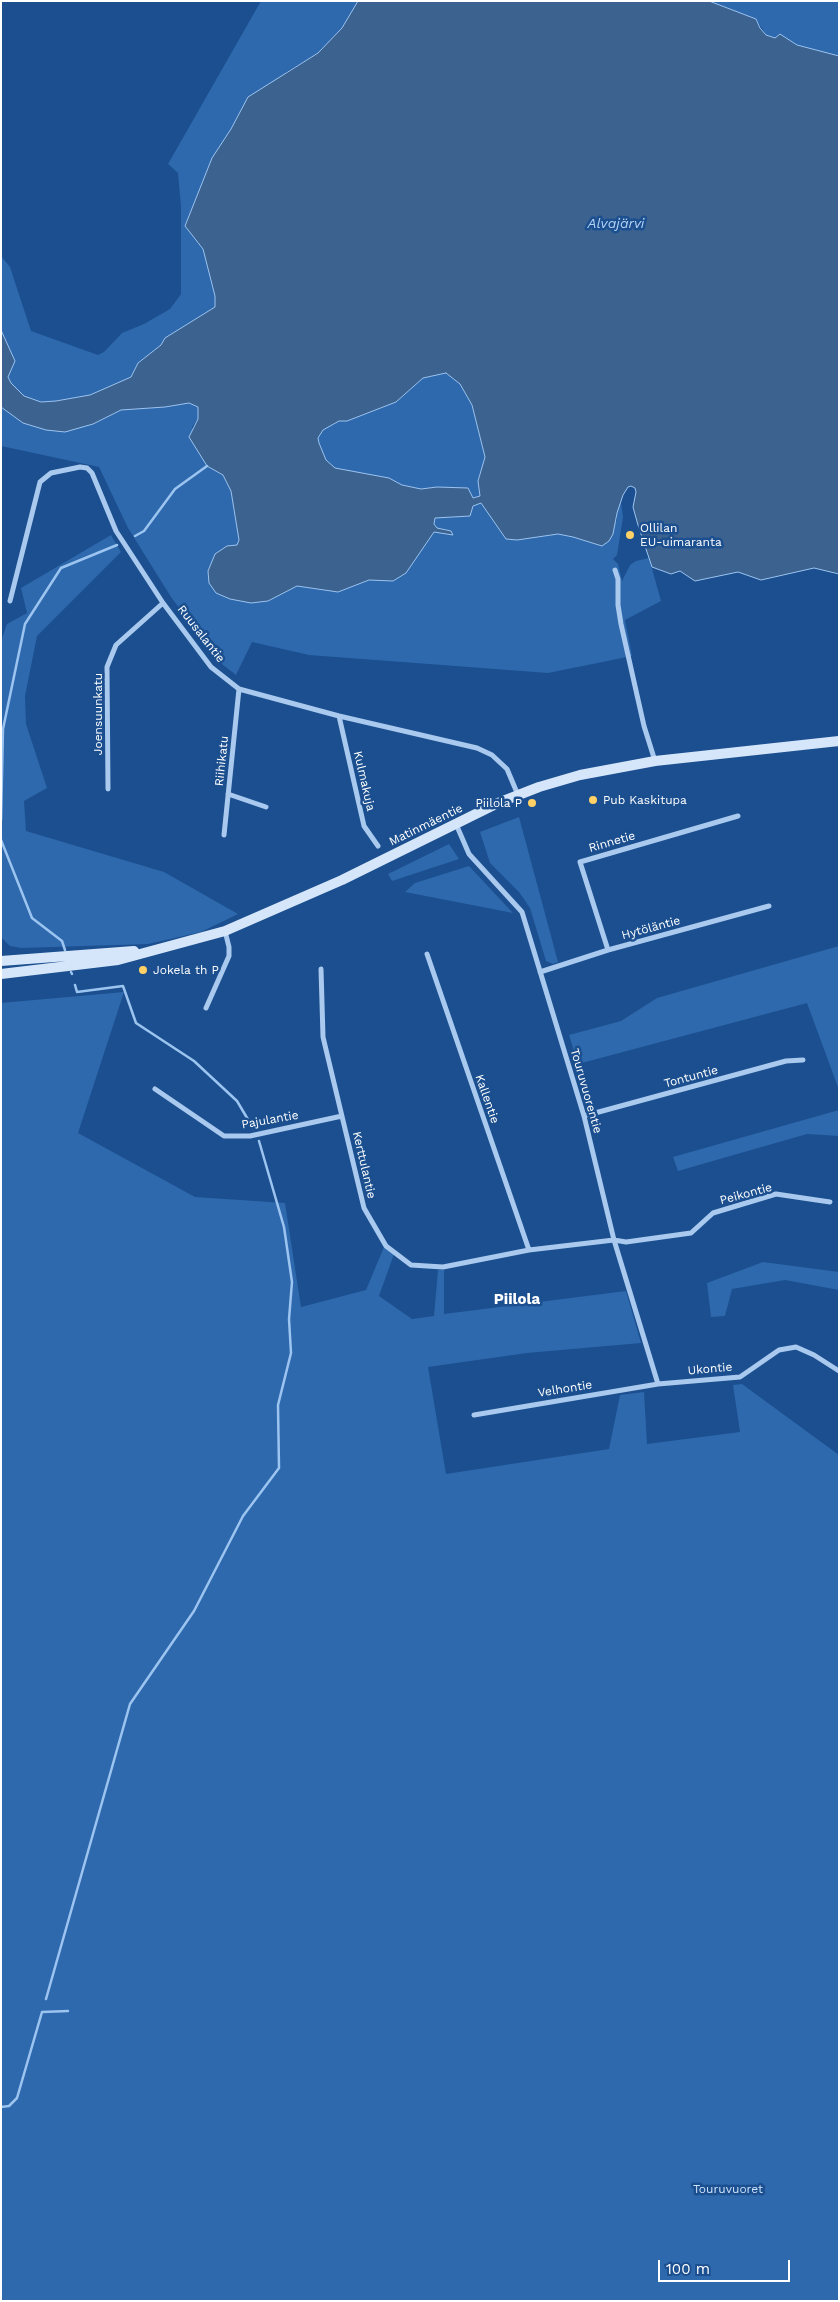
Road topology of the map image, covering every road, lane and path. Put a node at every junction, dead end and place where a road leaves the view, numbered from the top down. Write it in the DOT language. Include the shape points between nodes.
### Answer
graph roads {
  1 [pos="615,570"];
  2 [pos="10,601"];
  3 [pos="163,603"];
  4 [pos="239,689"];
  5 [pos="339,716"];
  6 [pos="839,741"];
  7 [pos="655,761"];
  8 [pos="108,789"];
  9 [pos="228,794"];
  10 [pos="518,795"];
  11 [pos="266,807"];
  12 [pos="738,816"];
  13 [pos="456,824"];
  14 [pos="224,835"];
  15 [pos="378,846"];
  16 [pos="769,906"];
  17 [pos="225,931"];
  18 [pos="608,950"];
  19 [pos="152,951"];
  20 [pos="427,954"];
  21 [pos="1,962"];
  22 [pos="321,969"];
  23 [pos="540,972"];
  24 [pos="1,974"];
  25 [pos="206,1008"];
  26 [pos="803,1060"];
  27 [pos="154,1090"];
  28 [pos="342,1116"];
  29 [pos="584,1116"];
  30 [pos="830,1202"];
  31 [pos="614,1240"];
  32 [pos="529,1250"];
  33 [pos="839,1371"];
  34 [pos="658,1384"];
  35 [pos="474,1415"];
  1 -- 7 [label="street" via="621,624"];
  2 -- 3 [label="street, Ruusalantie" via="40,482 51,473 80,467 92,473 116,531"];
  3 -- 4 [label="street, Ruusalantie" via="211,667"];
  3 -- 8 [label="street, Joensuunkatu" via="116,645 107,667"];
  4 -- 5 [label="street, Ruusalantie"];
  4 -- 9 [label="street, Riihikatu"];
  5 -- 10 [label="street, Ruusalantie" via="477,748 492,755 507,769"];
  5 -- 15 [label="street, Kulmakuja" via="364,826"];
  6 -- 7 [label="main road, Matinmäentie"];
  7 -- 10 [label="main road, Matinmäentie" via="580,775"];
  9 -- 11 [label="street"];
  9 -- 14 [label="street, Riihikatu"];
  10 -- 13 [label="main road, Matinmäentie"];
  12 -- 18 [label="street, Rinnetie" via="580,862"];
  13 -- 17 [label="main road, Matinmäentie" via="335,883"];
  13 -- 23 [label="street, Touruvuorentie" via="469,854 522,912"];
  16 -- 18 [label="street, Hytöläntie"];
  17 -- 19 [label="main road, Matinmäentie"];
  17 -- 25 [label="street" via="229,956"];
  18 -- 23 [label="street, Hytöläntie"];
  19 -- 21 [label="main road, Matinmäentie"];
  19 -- 24 [label="main road, Matinmäentie" via="97,964"];
  20 -- 32 [label="street, Kallentie"];
  22 -- 28 [label="street, Kerttulantie" via="323,1037"];
  23 -- 29 [label="street, Touruvuorentie"];
  26 -- 29 [label="street, Tontuntie" via="786,1061"];
  27 -- 28 [label="street, Pajulantie" via="224,1136 250,1136"];
  28 -- 32 [label="street, Kerttulantie" via="364,1208 386,1246 411,1265 443,1267"];
  29 -- 31 [label="street, Touruvuorentie"];
  30 -- 31 [label="street, Peikontie" via="776,1194 713,1213 691,1233 626,1242"];
  31 -- 32 [label="street, Kerttulantie"];
  31 -- 34 [label="street, Touruvuorentie"];
  33 -- 34 [label="street, Ukontie" via="796,1347 779,1350 740,1377"];
  34 -- 35 [label="street, Velhontie"];
}
